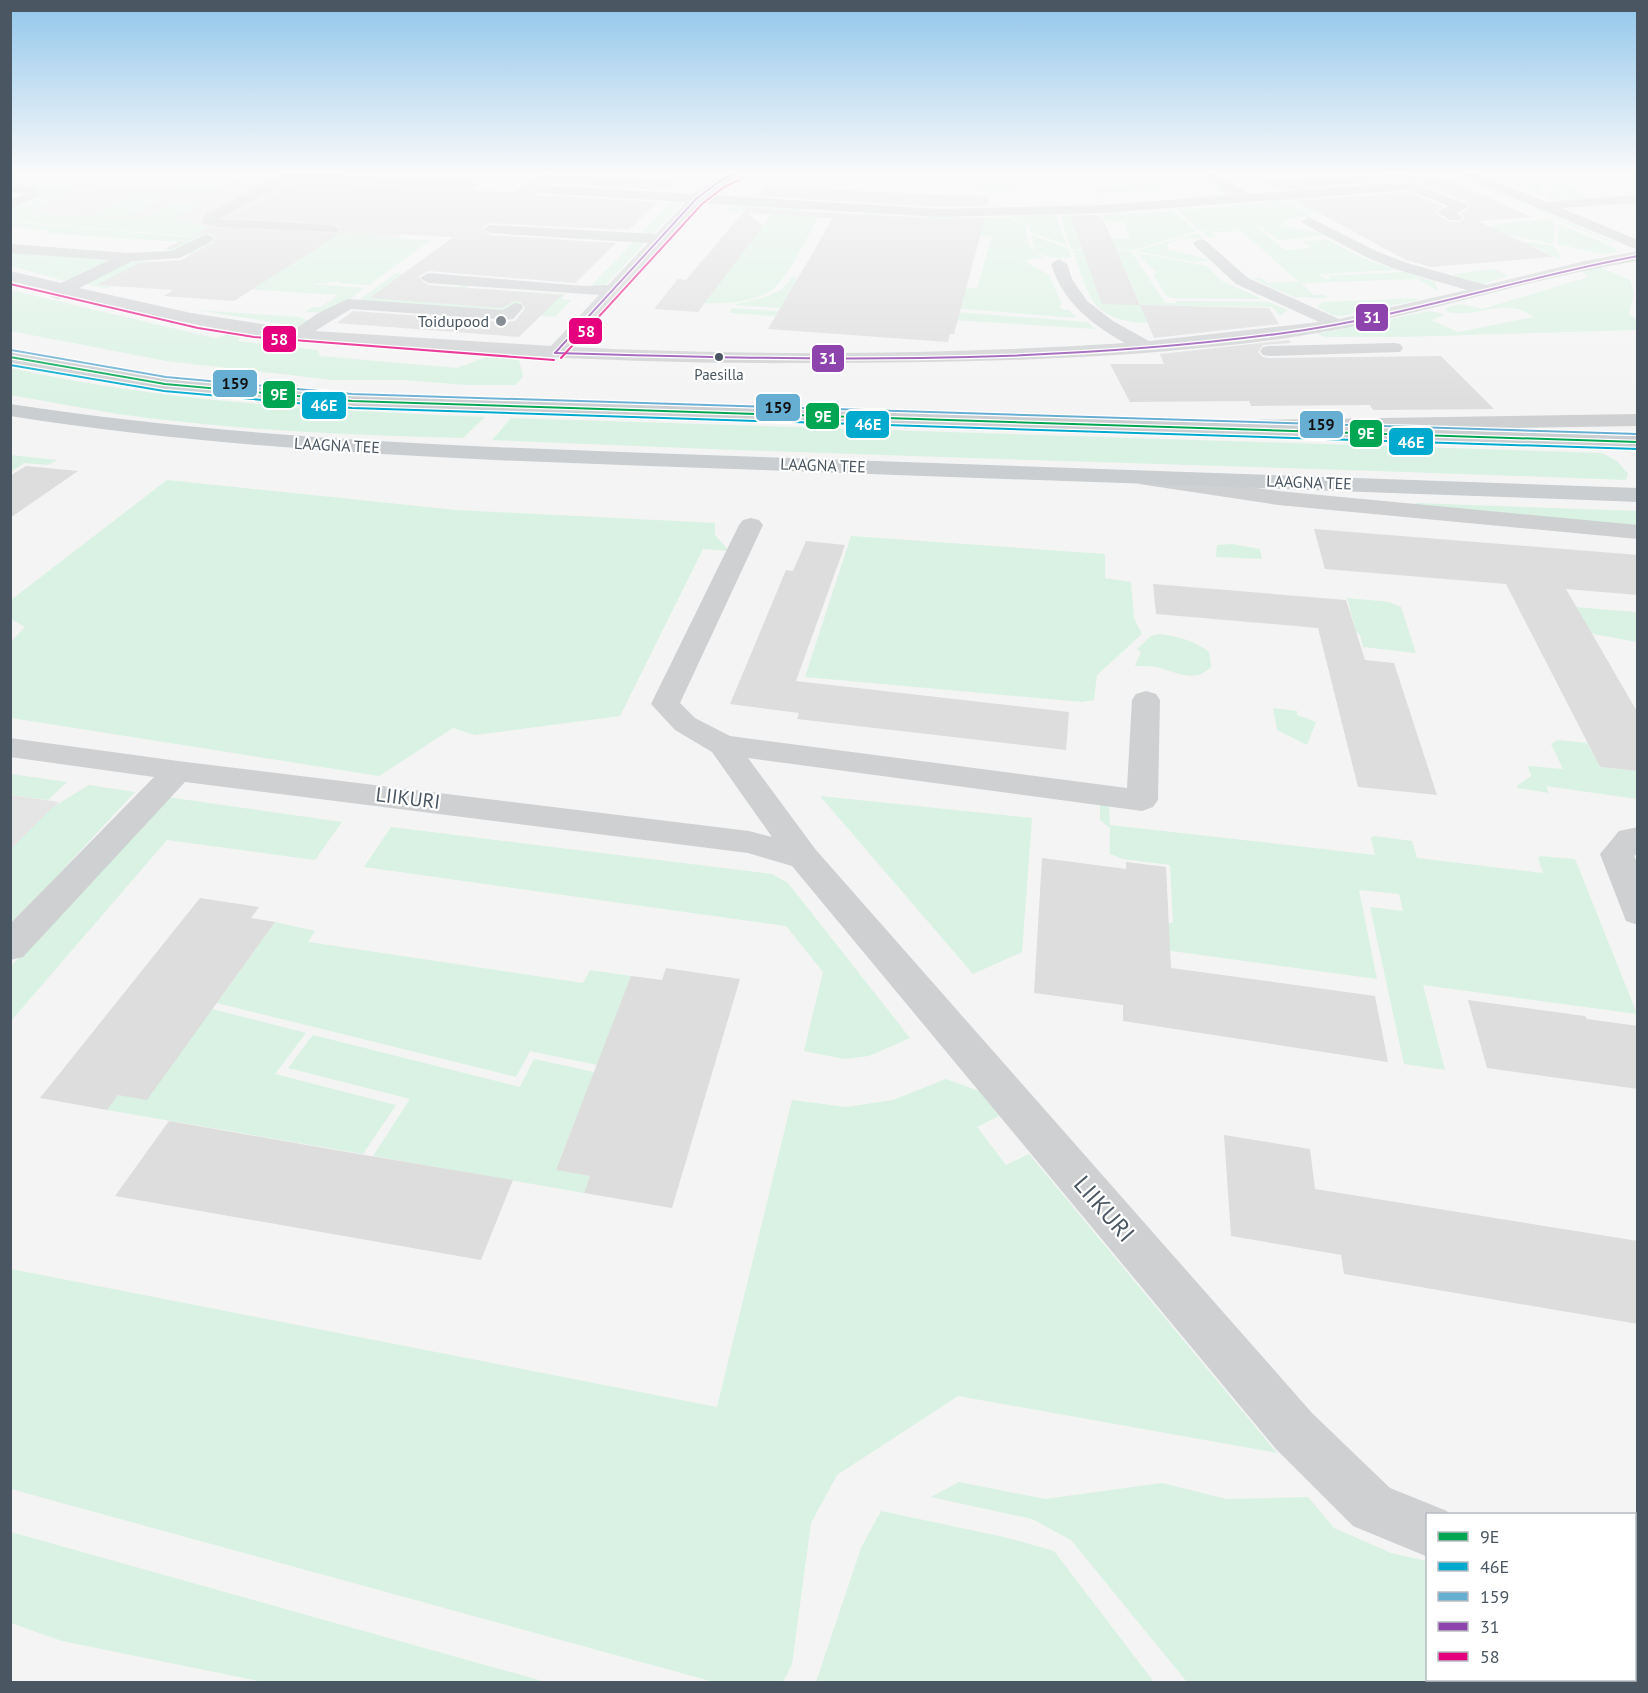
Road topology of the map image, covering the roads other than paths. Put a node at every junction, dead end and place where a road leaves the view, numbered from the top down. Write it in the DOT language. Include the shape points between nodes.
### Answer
graph roads {
  1 [pos="70,252"];
  2 [pos="181,252"];
  3 [pos="647,252"];
  4 [pos="1210,252"];
  5 [pos="1367,252"];
  6 [pos="129,256"];
  7 [pos="1638,256"];
  8 [pos="1602,261"];
  9 [pos="1059,264"];
  10 [pos="10,276"];
  11 [pos="1629,276"];
  12 [pos="428,278"];
  13 [pos="612,290"];
  14 [pos="1486,290"];
  15 [pos="60,291"];
  16 [pos="515,308"];
  17 [pos="158,311"];
  18 [pos="254,312"];
  19 [pos="300,315"];
  20 [pos="324,317"];
  21 [pos="1336,324"];
  22 [pos="1284,333"];
  23 [pos="298,335"];
  24 [pos="1206,342"];
  25 [pos="10,345"];
  26 [pos="1148,348"];
  27 [pos="555,353"];
  28 [pos="10,357"];
  29 [pos="93,373"];
  30 [pos="10,410"];
  31 [pos="1638,420"];
  32 [pos="1135,427"];
  33 [pos="1638,442"];
  34 [pos="1119,475"];
  35 [pos="1638,495"];
  36 [pos="752,525"];
  37 [pos="1638,532"];
  38 [pos="1146,700"];
  39 [pos="723,744"];
  40 [pos="10,747"];
  41 [pos="178,771"];
  42 [pos="1638,838"];
  43 [pos="804,858"];
  44 [pos="1638,912"];
  45 [pos="10,947"];
  46 [pos="1426,1529"];
  1 -- 6 [label="street"];
  2 -- 6 [label="street" via="147,258"];
  3 -- 13 [label="street"];
  4 -- 21 [label="street" via="1242,281"];
  5 -- 14 [label="street" via="1401,266"];
  6 -- 15 [label="street"];
  7 -- 8 [label="street"];
  8 -- 11 [label="street"];
  8 -- 14 [label="street"];
  9 -- 26 [label="street" via="1075,298 1085,308"];
  10 -- 15 [label="street"];
  12 -- 13 [label="street"];
  13 -- 27 [label="street"];
  14 -- 21 [label="street" via="1382,317"];
  15 -- 17 [label="street"];
  16 -- 20 [label="street" via="507,315 348,304"];
  17 -- 18 [label="street" via="185,307"];
  17 -- 23 [label="street"];
  19 -- 20 [label="street"];
  20 -- 23 [label="street"];
  21 -- 22 [label="street"];
  22 -- 24 [label="street"];
  22 -- 24 [label="street" via="1319,340 1396,339 1402,350 1237,351"];
  23 -- 27 [label="street"];
  24 -- 26 [label="street"];
  25 -- 29 [label="main road" via="60,356"];
  26 -- 27 [label="street" via="862,361"];
  28 -- 29 [label="main road"];
  29 -- 32 [label="main road" via="352,401"];
  30 -- 34 [label="main road, LAAGNA TEE" via="114,426 304,444"];
  31 -- 32 [label="street"];
  32 -- 33 [label="main road"];
  34 -- 35 [label="main road, LAAGNA TEE"];
  34 -- 37 [label="street" via="1278,498"];
  36 -- 39 [label="street, LIIKURI" via="665,704 685,724"];
  38 -- 39 [label="street" via="1143,800"];
  39 -- 43 [label="street, LIIKURI"];
  40 -- 41 [label="street, LIIKURI"];
  41 -- 43 [label="street, LIIKURI" via="749,842"];
  41 -- 45 [label="street"];
  42 -- 44 [label="street" via="1630,839 1617,854"];
  43 -- 46 [label="street, LIIKURI" via="1294,1431 1372,1507"];
}
